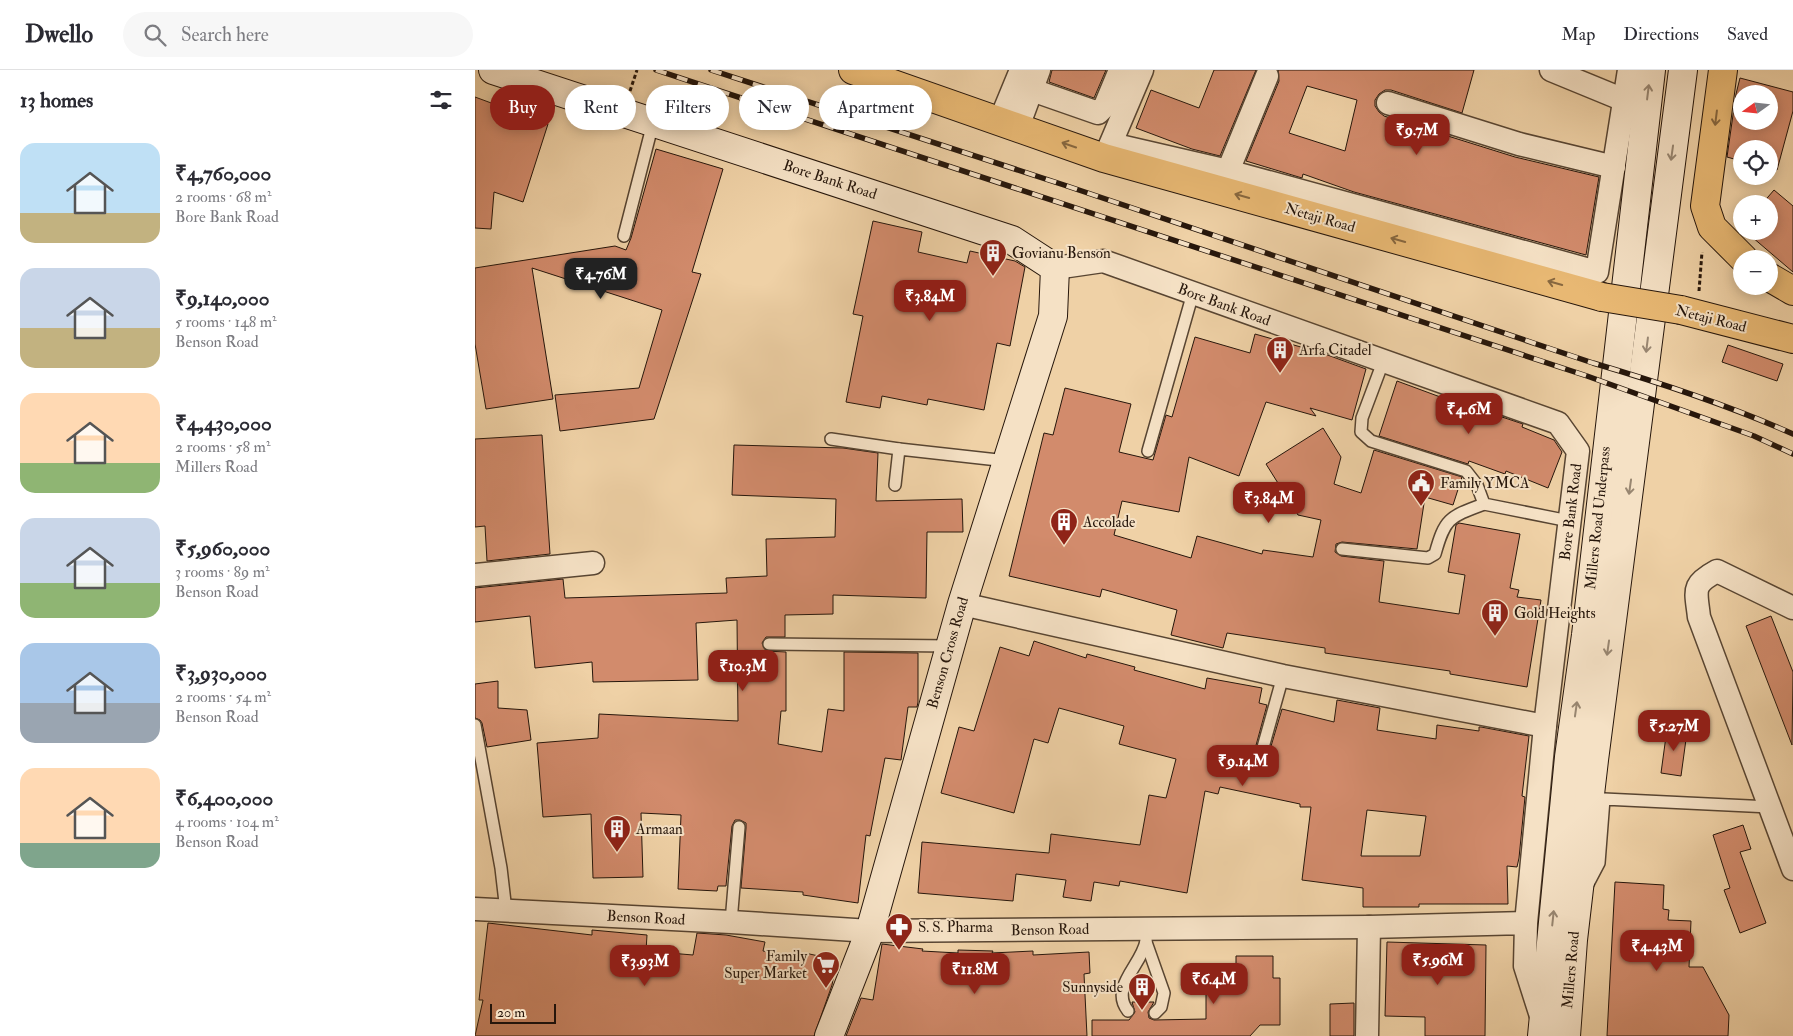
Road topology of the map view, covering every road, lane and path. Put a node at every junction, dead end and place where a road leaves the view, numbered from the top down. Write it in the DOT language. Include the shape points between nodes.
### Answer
graph roads {
  1 [pos="493,70"];
  2 [pos="1021,70"];
  3 [pos="1120,70"];
  4 [pos="1142,70"];
  5 [pos="1551,70"];
  6 [pos="1629,70"];
  7 [pos="1651,70"];
  8 [pos="1683,70"];
  9 [pos="1723,70"];
  10 [pos="867,72"];
  11 [pos="1267,76"];
  12 [pos="1035,80"];
  13 [pos="1624,100"];
  14 [pos="1388,103"];
  15 [pos="646,120"];
  16 [pos="1009,124"];
  17 [pos="651,130"];
  18 [pos="677,130"];
  19 [pos="1107,151"];
  20 [pos="1614,167"];
  21 [pos="1228,171"];
  22 [pos="625,236"];
  23 [pos="1735,250"];
  24 [pos="1702,251"];
  25 [pos="1055,268"];
  26 [pos="1778,282"];
  27 [pos="1793,291"];
  28 [pos="1193,293"];
  29 [pos="1690,313"];
  30 [pos="1793,339"];
  31 [pos="1383,362"];
  32 [pos="831,439"];
  33 [pos="899,448"];
  34 [pos="1148,451"];
  35 [pos="1007,461"];
  36 [pos="895,485"];
  37 [pos="1484,504"];
  38 [pos="1569,521"];
  39 [pos="1342,550"];
  40 [pos="593,563"];
  41 [pos="475,576"];
  42 [pos="962,604"];
  43 [pos="1793,608"];
  44 [pos="769,644"];
  45 [pos="950,646"];
  46 [pos="1283,676"];
  47 [pos="475,725"];
  48 [pos="1545,726"];
  49 [pos="1262,751"];
  50 [pos="1770,806"];
  51 [pos="739,827"];
  52 [pos="1793,869"];
  53 [pos="1578,904"];
  54 [pos="475,909"];
  55 [pos="506,911"];
  56 [pos="731,922"];
  57 [pos="1526,923"];
  58 [pos="1369,927"];
  59 [pos="870,931"];
  60 [pos="1146,936"];
  61 [pos="1548,967"];
  62 [pos="1127,1011"];
  63 [pos="1155,1013"];
  64 [pos="1543,1029"];
  65 [pos="829,1036"];
  66 [pos="1367,1036"];
  67 [pos="1566,1036"];
  1 -- 15 [label="main road, Bore Bank Road"];
  2 -- 16 [label="street"];
  3 -- 12 [label="street" via="1105,106 1098,113"];
  4 -- 19 [label="street"];
  5 -- 13 [label="street"];
  6 -- 13 [label="street"];
  61 -- 7 [label="main road, Millers Road Underpass, one-way" via="1569,757"];
  8 -- 53 [label="main road, Millers Road Underpass, one-way"];
  9 -- 23 [label="main road, one-way" via="1705,206 1712,227"];
  10 -- 16 [label="main road, Netaji Road"];
  11 -- 21 [label="street"];
  12 -- 16 [label="street"];
  13 -- 20 [label="street"];
  14 -- 20 [label="street" via="1519,144"];
  19 -- 16 [label="main road, Netaji Road, one-way"];
  17 -- 22 [label="lane"];
  18 -- 25 [label="main road, Bore Bank Road" via="1012,240"];
  19 -- 21 [label="street"];
  29 -- 19 [label="main road, Netaji Road, one-way, bridge" via="1602,297"];
  20 -- 21 [label="street" via="1597,272"];
  24 -- 29 [label="path"];
  25 -- 28 [label="street, Bore Bank Road" via="1103,261"];
  25 -- 35 [label="main road, Benson Cross Road" via="1053,316"];
  26 -- 27 [label="main road"];
  28 -- 31 [label="street, Bore Bank Road"];
  28 -- 34 [label="lane"];
  29 -- 30 [label="main road, Netaji Road"];
  31 -- 37 [label="lane" via="1362,418 1361,432 1371,441 1466,471 1477,485"];
  31 -- 38 [label="street, Bore Bank Road" via="1558,423 1578,452"];
  32 -- 33 [label="lane"];
  33 -- 35 [label="lane"];
  33 -- 36 [label="lane"];
  35 -- 42 [label="main road, Benson Cross Road"];
  37 -- 38 [label="lane"];
  37 -- 39 [label="lane" via="1456,514 1442,530 1435,554 1428,558"];
  38 -- 48 [label="street, Bore Bank Road"];
  40 -- 41 [label="street"];
  42 -- 45 [label="main road, Benson Cross Road"];
  42 -- 46 [label="street"];
  43 -- 50 [label="street" via="1717,571 1702,579 1696,590 1699,617"];
  44 -- 45 [label="lane"];
  45 -- 59 [label="main road, Benson Cross Road"];
  46 -- 48 [label="street"];
  46 -- 49 [label="lane"];
  47 -- 55 [label="lane"];
  48 -- 57 [label="street, Bore Bank Road"];
  50 -- 52 [label="street"];
  50 -- 53 [label="lane" via="1604,800 1599,862"];
  51 -- 56 [label="lane"];
  53 -- 67 [label="main road, Millers Road"];
  54 -- 55 [label="street, Benson Road"];
  55 -- 56 [label="street, Benson Road"];
  56 -- 59 [label="street, Benson Road"];
  57 -- 58 [label="street, Benson Road"];
  57 -- 64 [label="street" via="1525,966"];
  58 -- 60 [label="street, Benson Road"];
  58 -- 66 [label="street"];
  59 -- 60 [label="street, Benson Road"];
  59 -- 65 [label="main road, Benson Cross Road"];
  60 -- 62 [label="lane" via="1121,991"];
  60 -- 63 [label="lane" via="1164,993 1164,1001"];
  61 -- 64 [label="main road, Millers Road"];
}
